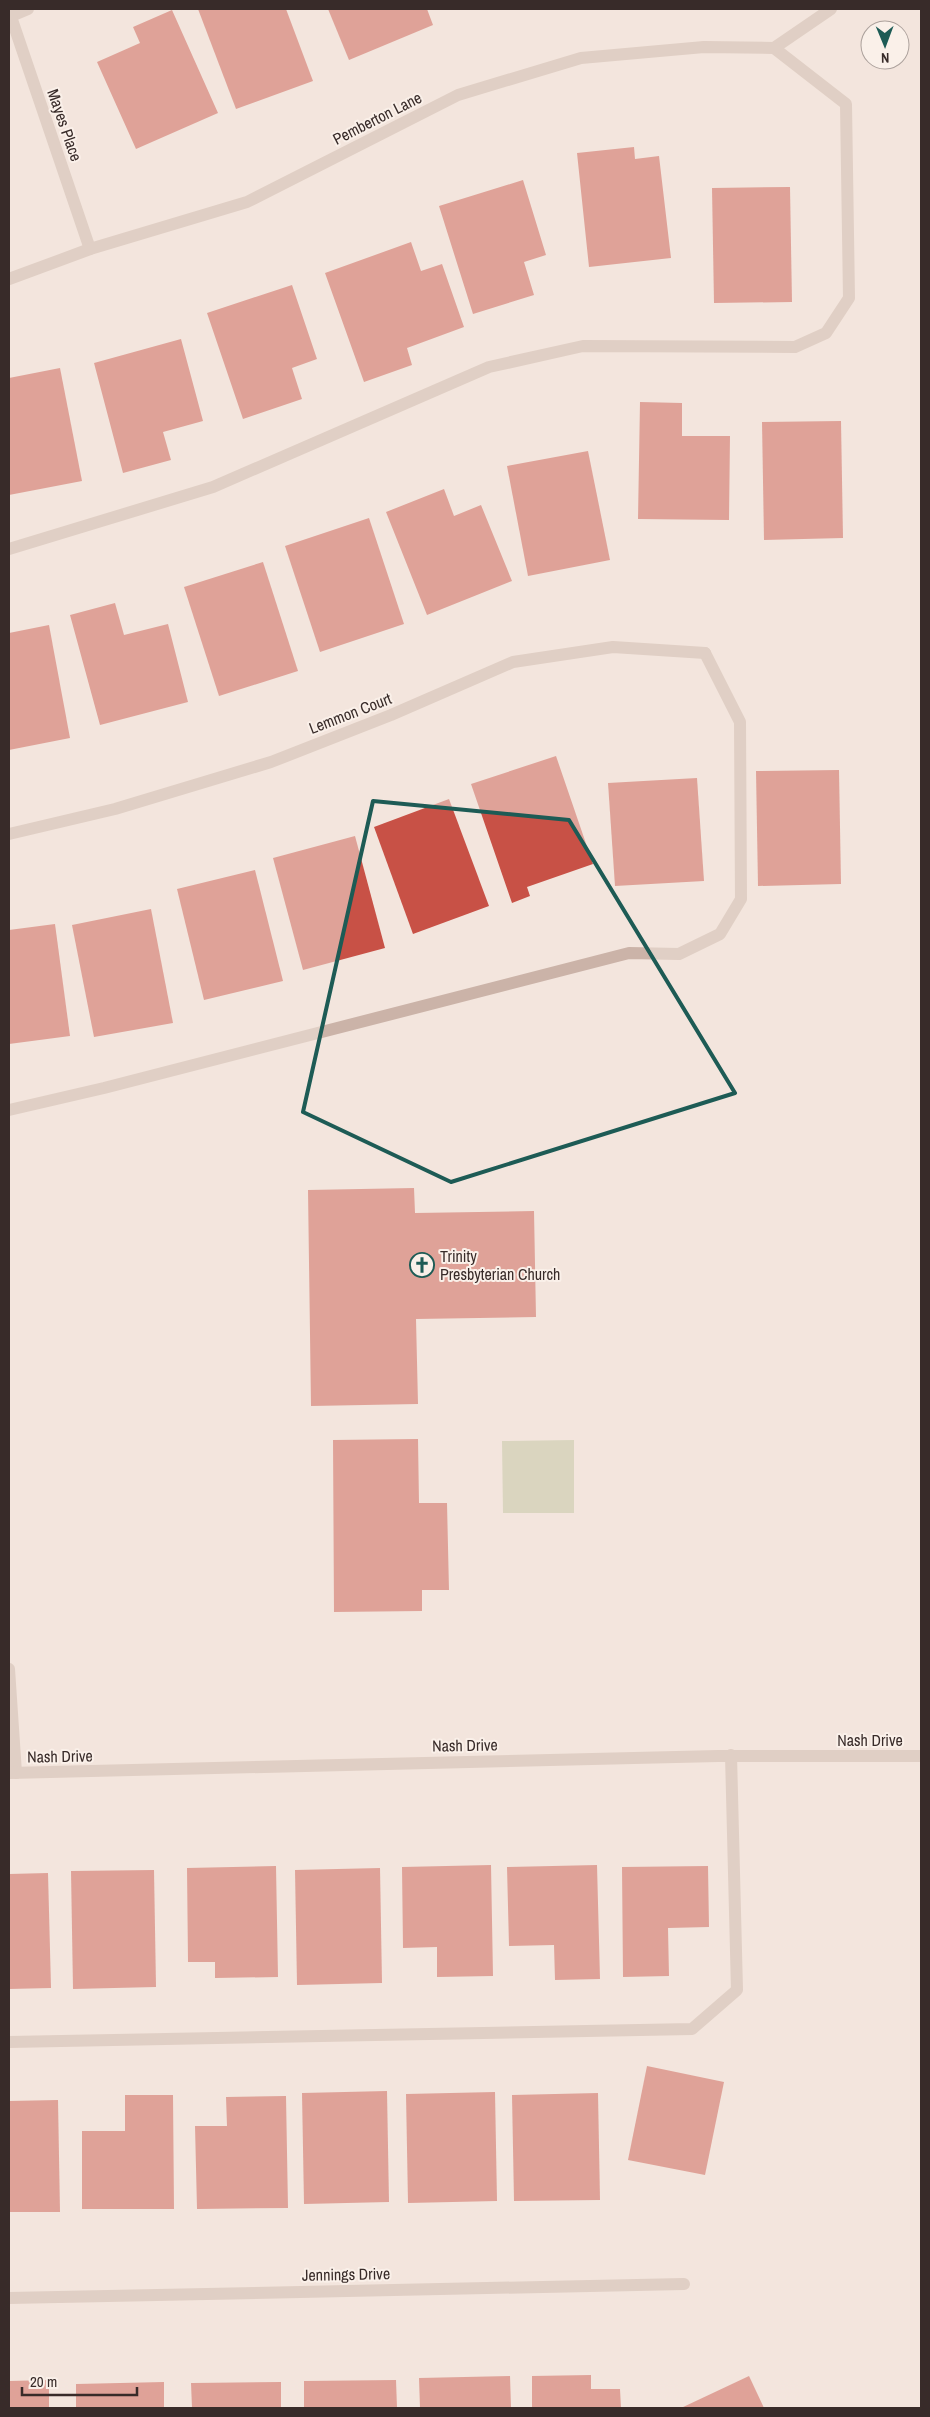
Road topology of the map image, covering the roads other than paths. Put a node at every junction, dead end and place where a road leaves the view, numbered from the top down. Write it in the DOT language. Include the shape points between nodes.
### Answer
graph roads {
  1 [pos="28,9"];
  2 [pos="831,9"];
  3 [pos="9,15"];
  4 [pos="774,48"];
  5 [pos="90,249"];
  6 [pos="9,279"];
  7 [pos="9,549"];
  8 [pos="9,834"];
  9 [pos="9,1110"];
  10 [pos="9,1669"];
  11 [pos="731,1755"];
  12 [pos="921,1756"];
  13 [pos="13,1773"];
  14 [pos="9,2042"];
  15 [pos="684,2284"];
  16 [pos="9,2298"];
  1 -- 3 [label="street"];
  2 -- 4 [label="street"];
  3 -- 5 [label="street, Mayes Place"];
  4 -- 5 [label="street, Pemberton Lane" via="704,47 581,58 458,95 247,202"];
  4 -- 7 [label="street" via="846,104 849,298 826,333 795,347 583,346 489,367 213,487"];
  5 -- 6 [label="street, Pemberton Lane"];
  8 -- 9 [label="street, Lemmon Court" via="115,809 271,762 392,715 513,662 613,647 705,653 740,722 741,899 720,934 679,954 629,953"];
  10 -- 13 [label="street"];
  11 -- 12 [label="street, Nash Drive"];
  11 -- 13 [label="street, Nash Drive"];
  11 -- 14 [label="street" via="737,1990 692,2028"];
  15 -- 16 [label="street, Jennings Drive"];
}
